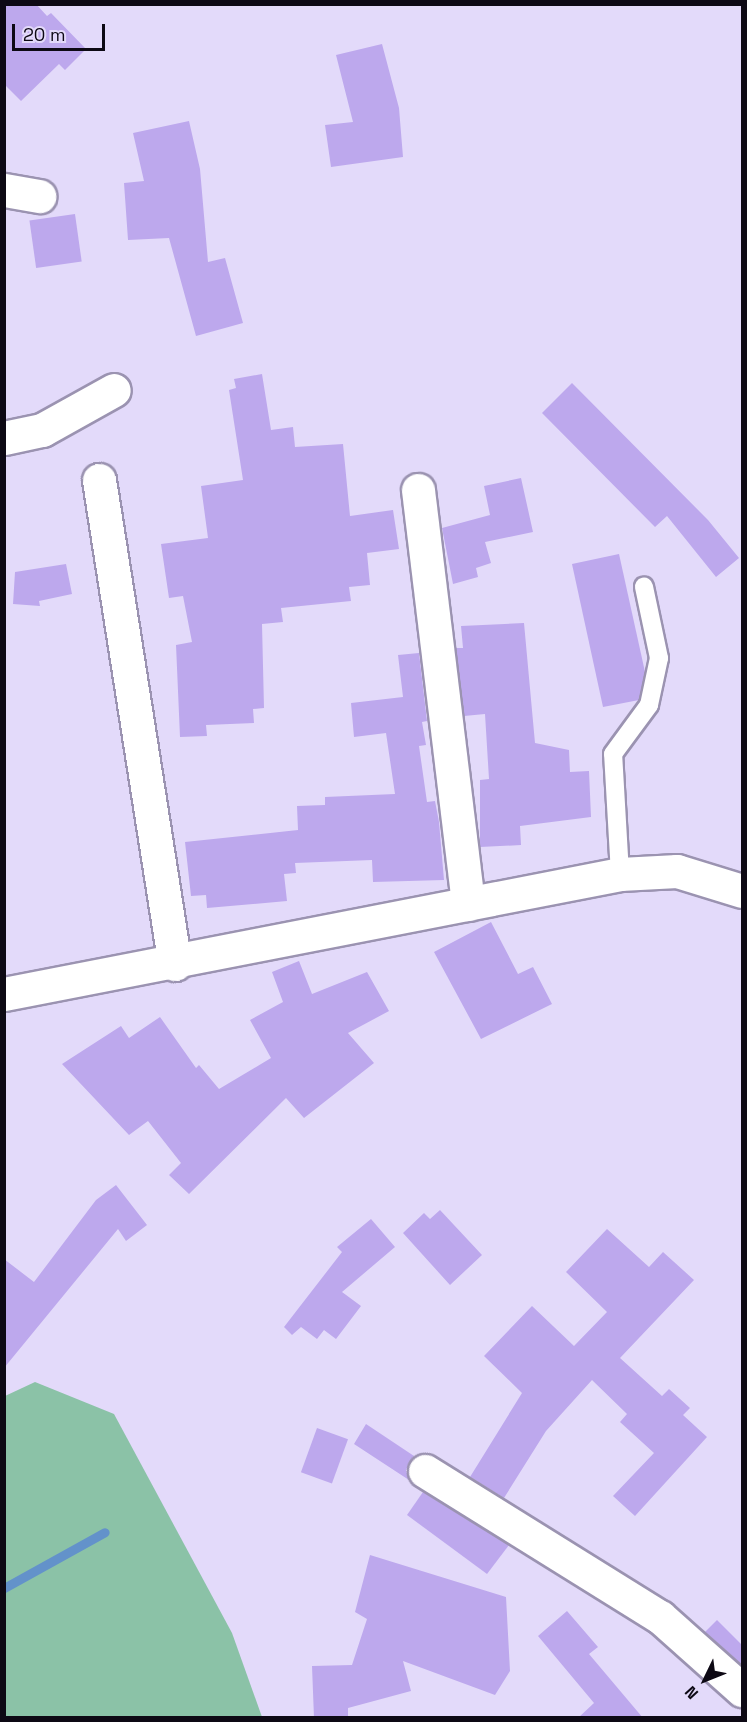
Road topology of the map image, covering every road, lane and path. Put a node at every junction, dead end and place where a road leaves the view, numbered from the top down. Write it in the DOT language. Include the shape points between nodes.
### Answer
graph roads {
  1 [pos="4,190"];
  2 [pos="39,196"];
  3 [pos="114,390"];
  4 [pos="4,438"];
  5 [pos="99,480"];
  6 [pos="418,490"];
  7 [pos="644,587"];
  8 [pos="620,874"];
  9 [pos="742,891"];
  10 [pos="468,904"];
  11 [pos="175,964"];
  12 [pos="4,994"];
  13 [pos="424,1471"];
  14 [pos="742,1690"];
  1 -- 2 [label="street"];
  3 -- 4 [label="street" via="42,430"];
  5 -- 11 [label="street"];
  6 -- 10 [label="street"];
  7 -- 8 [label="lane" via="659,658 650,705 613,754"];
  8 -- 9 [label="street" via="677,871"];
  8 -- 10 [label="street"];
  10 -- 11 [label="street"];
  11 -- 12 [label="street"];
  13 -- 14 [label="street" via="660,1617"];
}
